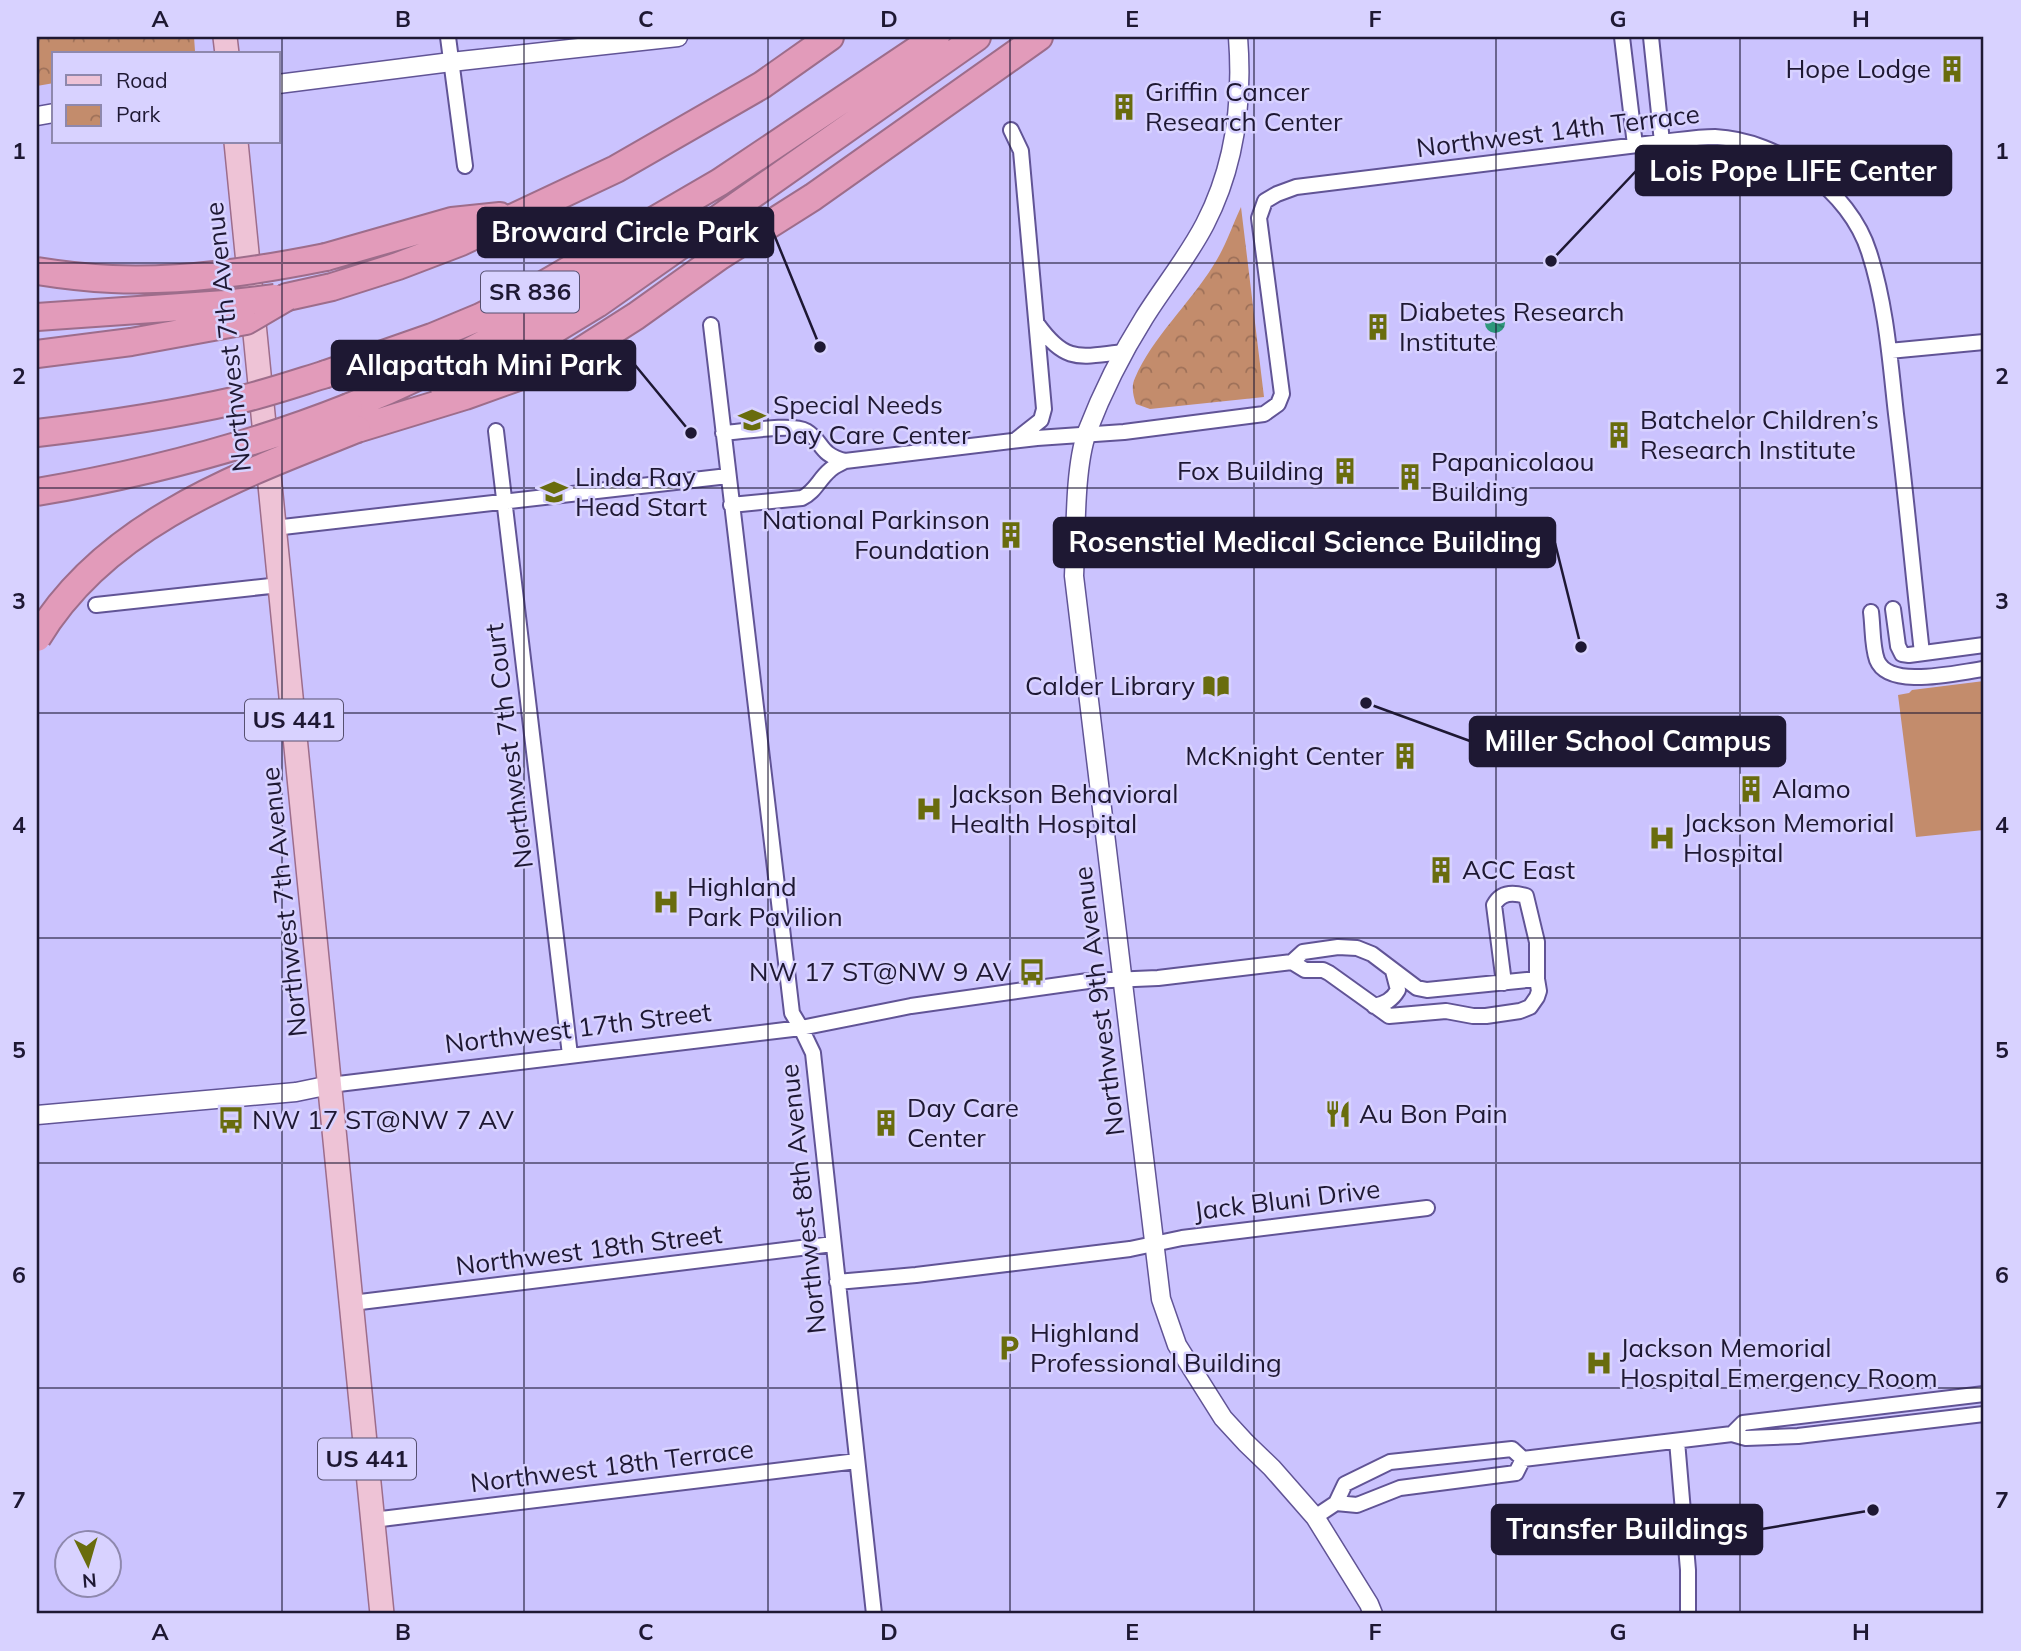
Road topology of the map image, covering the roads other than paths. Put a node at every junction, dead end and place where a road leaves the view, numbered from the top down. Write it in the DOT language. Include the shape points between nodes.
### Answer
graph roads {
  1 [pos="448,37"];
  2 [pos="672,37"];
  3 [pos="678,37"];
  4 [pos="830,37"];
  5 [pos="936,37"];
  6 [pos="978,37"];
  7 [pos="1039,37"];
  8 [pos="1238,37"];
  9 [pos="1622,37"];
  10 [pos="1651,37"];
  11 [pos="451,62"];
  12 [pos="280,84"];
  13 [pos="1011,130"];
  14 [pos="1662,142"];
  15 [pos="236,144"];
  16 [pos="1635,145"];
  17 [pos="465,166"];
  18 [pos="720,182"];
  19 [pos="520,215"];
  20 [pos="37,271"];
  21 [pos="287,297"];
  22 [pos="37,317"];
  23 [pos="711,325"];
  24 [pos="1038,325"];
  25 [pos="1984,342"];
  26 [pos="1889,351"];
  27 [pos="1125,352"];
  28 [pos="37,354"];
  29 [pos="353,418"];
  30 [pos="496,430"];
  31 [pos="37,433"];
  32 [pos="723,433"];
  33 [pos="1086,435"];
  34 [pos="1015,441"];
  35 [pos="845,461"];
  36 [pos="728,476"];
  37 [pos="37,492"];
  38 [pos="505,502"];
  39 [pos="731,505"];
  40 [pos="274,527"];
  41 [pos="280,585"];
  42 [pos="96,605"];
  43 [pos="1893,609"];
  44 [pos="1871,611"];
  45 [pos="37,638"];
  46 [pos="1984,645"];
  47 [pos="1922,653"];
  48 [pos="1984,669"];
  49 [pos="1292,962"];
  50 [pos="1393,970"];
  51 [pos="1124,979"];
  52 [pos="1537,979"];
  53 [pos="1504,983"];
  54 [pos="1374,1006"];
  55 [pos="801,1028"];
  56 [pos="570,1055"];
  57 [pos="330,1085"];
  58 [pos="37,1115"];
  59 [pos="1427,1208"];
  60 [pos="833,1244"];
  61 [pos="1154,1244"];
  62 [pos="837,1282"];
  63 [pos="352,1303"];
  64 [pos="1984,1394"];
  65 [pos="1984,1413"];
  66 [pos="1732,1434"];
  67 [pos="1677,1441"];
  68 [pos="1523,1459"];
  69 [pos="857,1461"];
  70 [pos="1336,1503"];
  71 [pos="1315,1517"];
  72 [pos="373,1520"];
  73 [pos="382,1614"];
  74 [pos="874,1614"];
  75 [pos="1373,1614"];
  76 [pos="1688,1614"];
  1 -- 11 [label="street"];
  2 -- 3 [label="street"];
  2 -- 11 [label="street"];
  4 -- 19 [label="highway" via="762,85 616,169"];
  5 -- 18 [label="highway, SR 836"];
  6 -- 29 [label="highway" via="587,310 494,364"];
  7 -- 29 [label="highway" via="813,197 578,353 465,396"];
  8 -- 27 [label="street, Northwest 9th Avenue" via="1239,102 1227,168 1207,221"];
  9 -- 16 [label="street"];
  10 -- 14 [label="street"];
  11 -- 12 [label="street"];
  11 -- 17 [label="street"];
  13 -- 24 [label="street" via="1021,151"];
  14 -- 16 [label="street, Northwest 14th Terrace"];
  14 -- 26 [label="street, Northwest 14th Terrace" via="1716,137 1758,146 1794,162 1828,188 1852,216 1869,250"];
  15 -- 40 [label="main road, Northwest 7th Avenue / US 441"];
  16 -- 33 [label="street, Northwest 14th Terrace" via="1296,187 1277,194 1265,201 1259,218 1282,394 1278,404 1257,416"];
  18 -- 29 [label="highway" via="700,209 601,277 482,346 401,386"];
  18 -- 31 [label="highway, SR 836, bridge" via="554,279 420,341 242,399 145,419"];
  19 -- 20 [label="highway, bridge" via="452,221 326,257 237,273 112,279"];
  19 -- 21 [label="highway" via="423,257"];
  21 -- 22 [label="highway, bridge"];
  21 -- 28 [label="highway, bridge" via="246,321"];
  23 -- 32 [label="street, Northwest 8th Avenue"];
  24 -- 27 [label="street" via="1056,347 1069,354"];
  24 -- 34 [label="street" via="1044,409 1041,420"];
  25 -- 26 [label="street"];
  26 -- 47 [label="street, Northwest 14th Terrace"];
  27 -- 33 [label="street, Northwest 9th Avenue"];
  29 -- 37 [label="highway, bridge" via="306,424 208,455"];
  29 -- 45 [label="highway, bridge" via="201,495 135,535 82,578"];
  30 -- 38 [label="street, Northwest 7th Court"];
  32 -- 35 [label="street" via="803,430 831,457"];
  32 -- 36 [label="street, Northwest 8th Avenue"];
  33 -- 34 [label="street"];
  33 -- 51 [label="street, Northwest 9th Avenue" via="1074,576"];
  34 -- 35 [label="street"];
  35 -- 39 [label="street" via="802,498"];
  36 -- 38 [label="street"];
  36 -- 39 [label="street, Northwest 8th Avenue"];
  38 -- 40 [label="street"];
  38 -- 56 [label="street, Northwest 7th Court"];
  39 -- 55 [label="street, Northwest 8th Avenue" via="792,1013"];
  40 -- 41 [label="main road, Northwest 7th Avenue / US 441"];
  41 -- 42 [label="street"];
  41 -- 57 [label="main road, Northwest 7th Avenue / US 441"];
  43 -- 47 [label="street" via="1899,650 1909,655"];
  44 -- 48 [label="street" via="1876,657 1886,671 1911,678"];
  46 -- 47 [label="street"];
  49 -- 50 [label="street" via="1303,951 1346,947 1372,954"];
  49 -- 51 [label="street, Northwest 17th Street"];
  49 -- 54 [label="street" via="1305,970 1329,973"];
  50 -- 53 [label="street" via="1427,990"];
  50 -- 54 [label="street" via="1398,990 1384,1004"];
  51 -- 55 [label="street, Northwest 17th Street" via="911,1006"];
  51 -- 61 [label="street, Northwest 9th Avenue"];
  52 -- 53 [label="street"];
  52 -- 53 [label="street" via="1537,942 1527,896 1504,894 1494,905"];
  52 -- 54 [label="street" via="1539,991 1530,1007 1508,1014 1473,1016 1442,1011 1389,1016"];
  55 -- 56 [label="street, Northwest 17th Street"];
  55 -- 60 [label="street, Northwest 8th Avenue" via="813,1053"];
  56 -- 57 [label="street, Northwest 17th Street"];
  57 -- 58 [label="street, Northwest 17th Street"];
  57 -- 63 [label="main road, Northwest 7th Avenue / US 441"];
  59 -- 61 [label="street, Jack Bluni Drive"];
  60 -- 62 [label="street, Northwest 8th Avenue"];
  60 -- 63 [label="street, Northwest 18th Street"];
  61 -- 62 [label="street"];
  61 -- 71 [label="street, Northwest 9th Avenue" via="1161,1299 1177,1345 1223,1418"];
  62 -- 69 [label="street, Northwest 8th Avenue"];
  63 -- 72 [label="main road, Northwest 7th Avenue / US 441"];
  64 -- 66 [label="street" via="1742,1423"];
  65 -- 66 [label="street" via="1811,1435 1746,1438"];
  66 -- 67 [label="street"];
  67 -- 68 [label="street"];
  67 -- 76 [label="street"];
  68 -- 70 [label="street" via="1516,1473 1400,1488 1357,1505"];
  68 -- 70 [label="street" via="1512,1449 1390,1462 1345,1483"];
  69 -- 72 [label="street, Northwest 18th Terrace"];
  69 -- 74 [label="street, Northwest 8th Avenue"];
  70 -- 71 [label="street"];
  71 -- 75 [label="street, Northwest 9th Avenue"];
  72 -- 73 [label="main road, Northwest 7th Avenue / US 441"];
}
